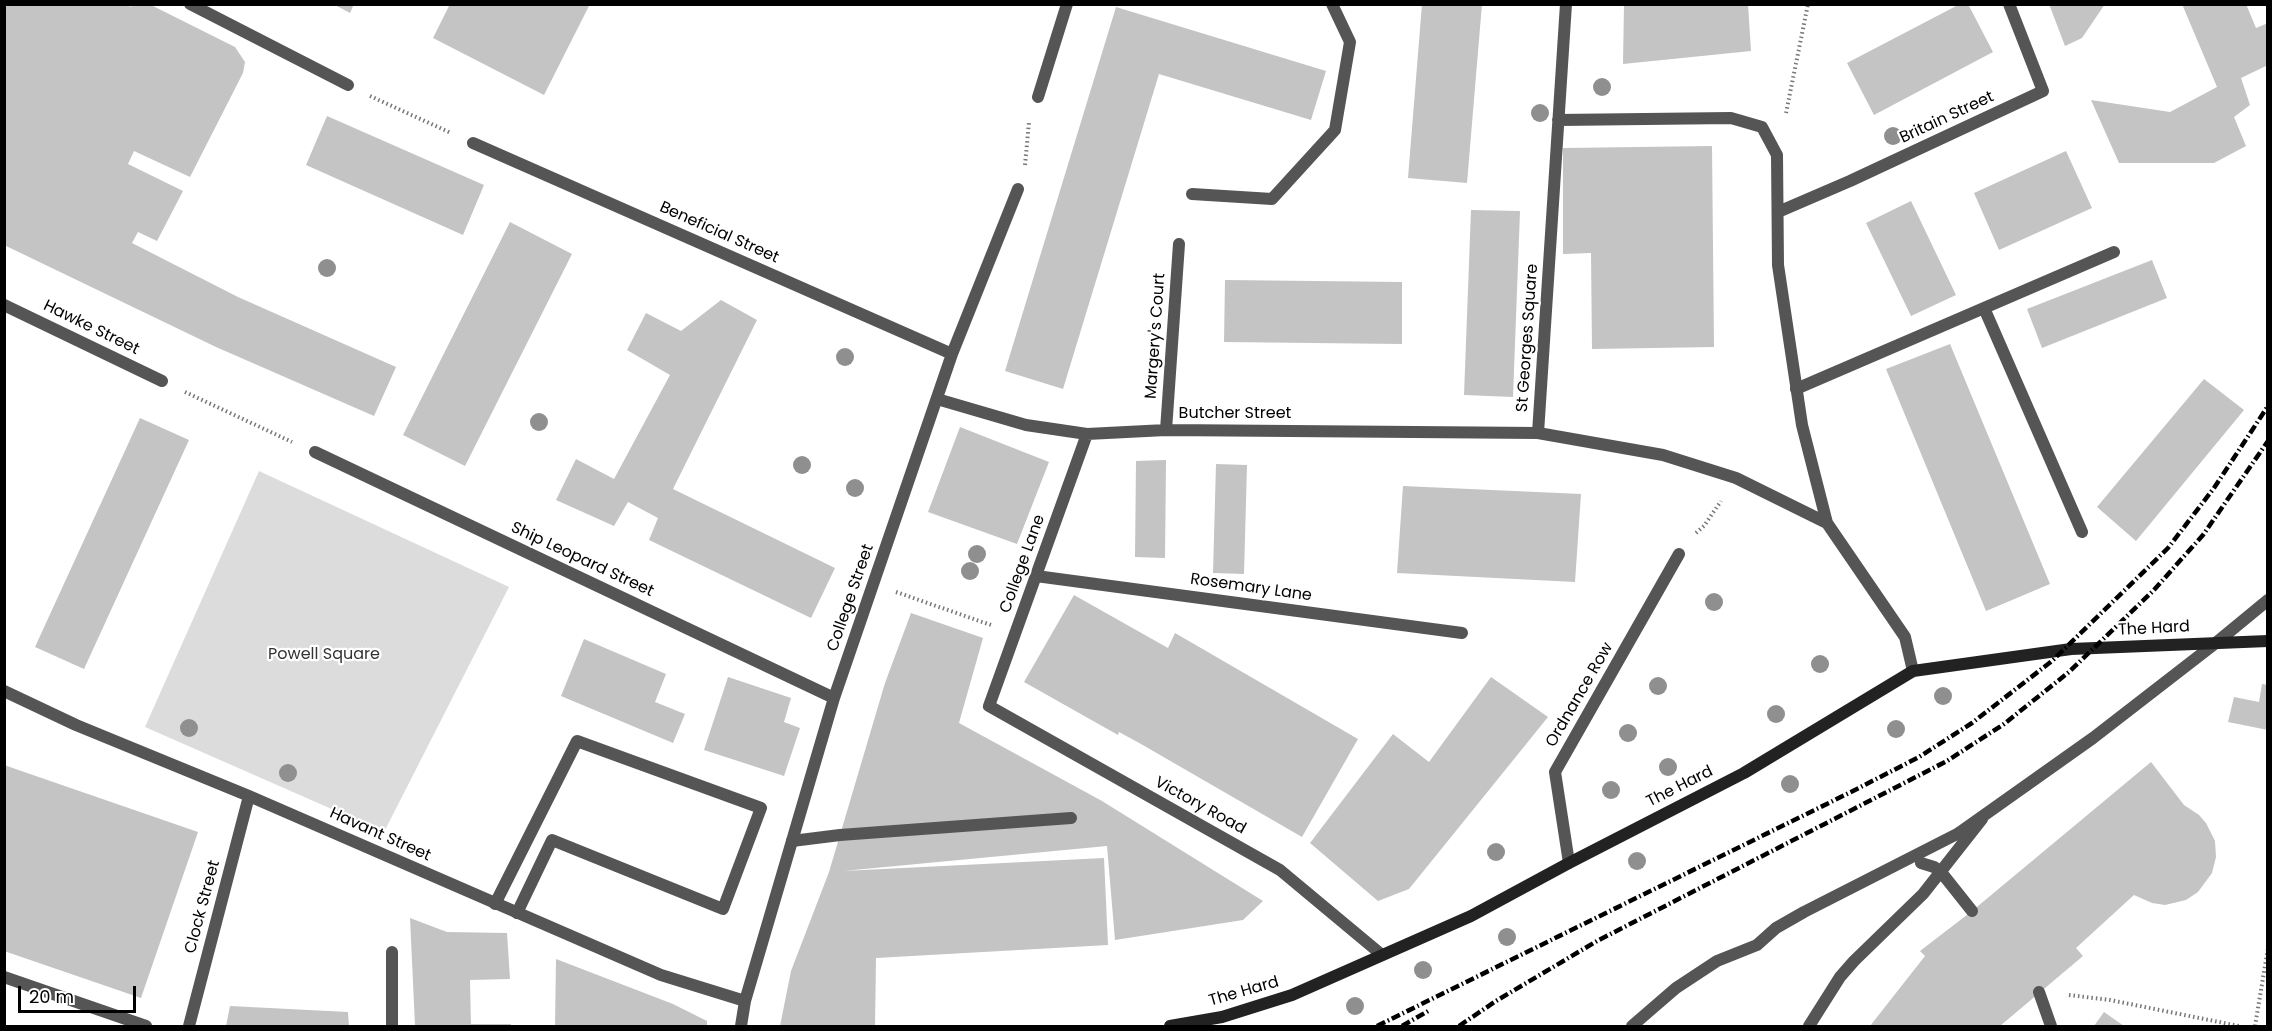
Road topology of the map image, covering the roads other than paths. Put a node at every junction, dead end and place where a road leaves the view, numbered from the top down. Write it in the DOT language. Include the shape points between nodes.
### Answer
graph roads {
  1 [pos="190,4"];
  2 [pos="1067,4"];
  3 [pos="1332,4"];
  4 [pos="1566,4"];
  5 [pos="2009,4"];
  6 [pos="348,85"];
  7 [pos="1038,97"];
  8 [pos="1558,120"];
  9 [pos="473,143"];
  10 [pos="1018,189"];
  11 [pos="1192,194"];
  12 [pos="1778,212"];
  13 [pos="1179,244"];
  14 [pos="2114,252"];
  15 [pos="4,305"];
  16 [pos="1984,308"];
  17 [pos="952,354"];
  18 [pos="162,381"];
  19 [pos="1796,389"];
  20 [pos="936,399"];
  21 [pos="1166,430"];
  22 [pos="1087,434"];
  23 [pos="1538,434"];
  24 [pos="315,452"];
  25 [pos="1827,523"];
  26 [pos="2082,532"];
  27 [pos="1679,554"];
  28 [pos="1036,576"];
  29 [pos="2268,600"];
  30 [pos="1462,633"];
  31 [pos="2217,642"];
  32 [pos="2268,642"];
  33 [pos="1913,671"];
  34 [pos="4,691"];
  35 [pos="834,698"];
  36 [pos="989,706"];
  37 [pos="249,796"];
  38 [pos="1071,818"];
  39 [pos="1960,839"];
  40 [pos="792,841"];
  41 [pos="1569,863"];
  42 [pos="1921,863"];
  43 [pos="1941,872"];
  44 [pos="1960,894"];
  45 [pos="495,904"];
  46 [pos="1972,911"];
  47 [pos="517,913"];
  48 [pos="392,952"];
  49 [pos="1382,955"];
  50 [pos="4,977"];
  51 [pos="2039,992"];
  52 [pos="745,1001"];
  53 [pos="146,1026"];
  54 [pos="189,1026"];
  55 [pos="392,1026"];
  56 [pos="741,1026"];
  57 [pos="1170,1026"];
  58 [pos="1632,1026"];
  59 [pos="1809,1026"];
  60 [pos="2051,1026"];
  1 -- 6 [label="street"];
  2 -- 7 [label="street"];
  3 -- 11 [label="street" via="1350,42 1335,130 1272,199"];
  4 -- 8 [label="street, St Georges Square"];
  5 -- 12 [label="street, Britain Street" via="2043,92"];
  8 -- 12 [label="street, St Georges Square" via="1731,118 1762,128 1777,155"];
  8 -- 23 [label="street, St Georges Square"];
  9 -- 17 [label="street, Beneficial Street"];
  10 -- 17 [label="street, College Street"];
  12 -- 19 [label="street, St Georges Square" via="1778,265"];
  13 -- 21 [label="street, Margery's Court"];
  14 -- 16 [label="street"];
  15 -- 18 [label="street, Hawke Street"];
  16 -- 19 [label="street"];
  16 -- 26 [label="street"];
  17 -- 20 [label="street, College Street"];
  19 -- 25 [label="street, St Georges Square"];
  20 -- 22 [label="street, Butcher Street" via="1026,425"];
  20 -- 35 [label="street, College Street"];
  21 -- 22 [label="street, Butcher Street"];
  21 -- 23 [label="street, Butcher Street"];
  22 -- 28 [label="street, College Lane"];
  23 -- 25 [label="street, St Georges Square" via="1663,455 1736,478"];
  24 -- 35 [label="street, Ship Leopard Street"];
  25 -- 33 [label="street, St Georges Square" via="1905,638"];
  27 -- 41 [label="street, Ordnance Row" via="1555,772"];
  28 -- 30 [label="street, Rosemary Lane"];
  28 -- 36 [label="street, College Lane"];
  29 -- 31 [label="street"];
  31 -- 32 [label="main road, The Hard"];
  31 -- 33 [label="main road, The Hard" via="2071,649"];
  31 -- 39 [label="street"];
  33 -- 41 [label="main road, The Hard" via="1744,773"];
  34 -- 37 [label="street, Havant Street"];
  35 -- 40 [label="street, College Street"];
  36 -- 49 [label="street, Victory Road" via="1280,870"];
  37 -- 45 [label="street, Havant Street"];
  37 -- 54 [label="street, Clock Street"];
  38 -- 40 [label="street"];
  39 -- 43 [label="street"];
  39 -- 44 [label="street" via="1953,864"];
  39 -- 58 [label="street" via="1804,912 1757,945 1717,960 1676,988"];
  40 -- 52 [label="street, College Street"];
  41 -- 49 [label="main road, The Hard" via="1471,916"];
  42 -- 43 [label="street"];
  43 -- 44 [label="street"];
  43 -- 59 [label="street" via="1911,907 1854,961"];
  44 -- 46 [label="street"];
  45 -- 47 [label="street, Havant Street"];
  45 -- 47 [label="street" via="577,741 760,808 723,909 552,840"];
  47 -- 52 [label="street, Havant Street" via="660,975"];
  48 -- 55 [label="street"];
  49 -- 57 [label="main road, The Hard" via="1292,995 1222,1017"];
  50 -- 53 [label="street"];
  51 -- 60 [label="street"];
  52 -- 56 [label="street, College Street"];
}
